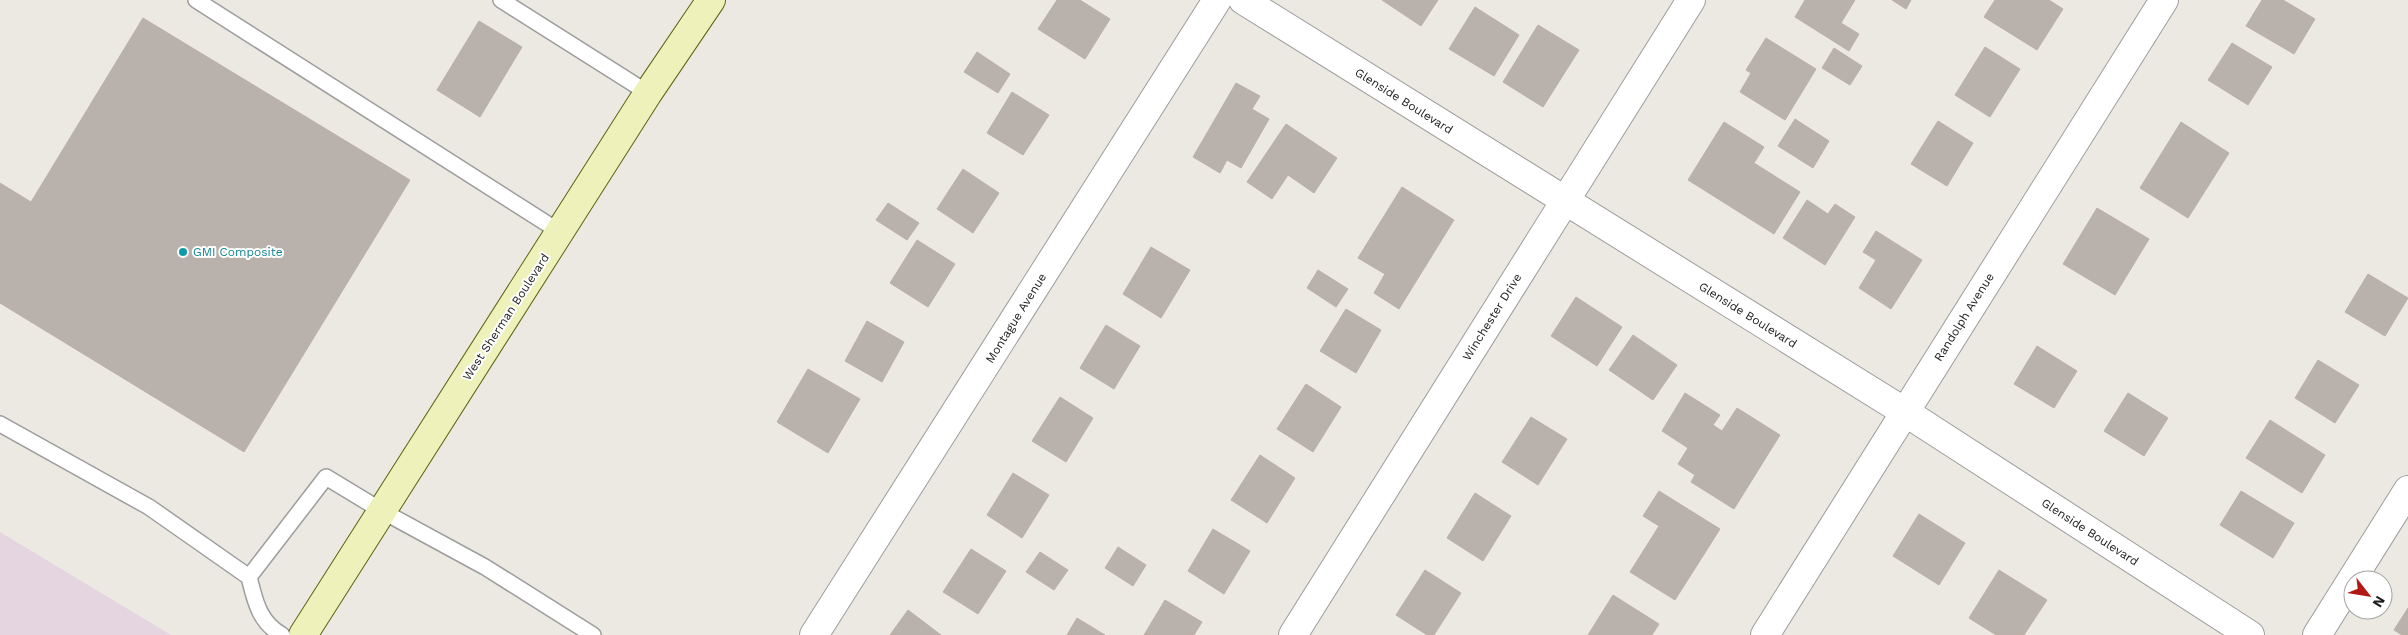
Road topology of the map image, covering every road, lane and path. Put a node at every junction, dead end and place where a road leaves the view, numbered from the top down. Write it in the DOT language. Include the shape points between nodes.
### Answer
graph roads {
  1 [pos="196,0"];
  2 [pos="500,0"];
  3 [pos="711,0"];
  4 [pos="1217,0"];
  5 [pos="1243,0"];
  6 [pos="1691,0"];
  7 [pos="2164,0"];
  8 [pos="648,93"];
  9 [pos="1565,200"];
  10 [pos="560,232"];
  11 [pos="1905,412"];
  12 [pos="0,424"];
  13 [pos="2408,490"];
  14 [pos="382,511"];
  15 [pos="249,577"];
  16 [pos="282,635"];
  17 [pos="303,635"];
  18 [pos="594,635"];
  19 [pos="814,635"];
  20 [pos="1293,635"];
  21 [pos="1765,635"];
  22 [pos="2250,635"];
  23 [pos="2317,635"];
  1 -- 10 [label="lane"];
  2 -- 8 [label="lane"];
  3 -- 8 [label="main road, West Sherman Boulevard"];
  4 -- 19 [label="street, Montague Avenue"];
  5 -- 9 [label="street, Glenside Boulevard"];
  6 -- 9 [label="street, Winchester Drive"];
  7 -- 11 [label="street, Randolph Avenue"];
  8 -- 10 [label="main road, West Sherman Boulevard"];
  9 -- 11 [label="street, Glenside Boulevard"];
  9 -- 20 [label="street, Winchester Drive"];
  10 -- 14 [label="main road, West Sherman Boulevard"];
  11 -- 21 [label="street, Randolph Avenue"];
  11 -- 22 [label="street, Glenside Boulevard"];
  12 -- 15 [label="lane" via="149,507"];
  13 -- 23 [label="street"];
  14 -- 15 [label="lane" via="326,477"];
  14 -- 17 [label="main road, West Sherman Boulevard"];
  14 -- 18 [label="lane" via="485,568"];
  15 -- 16 [label="lane" via="257,609"];
}
